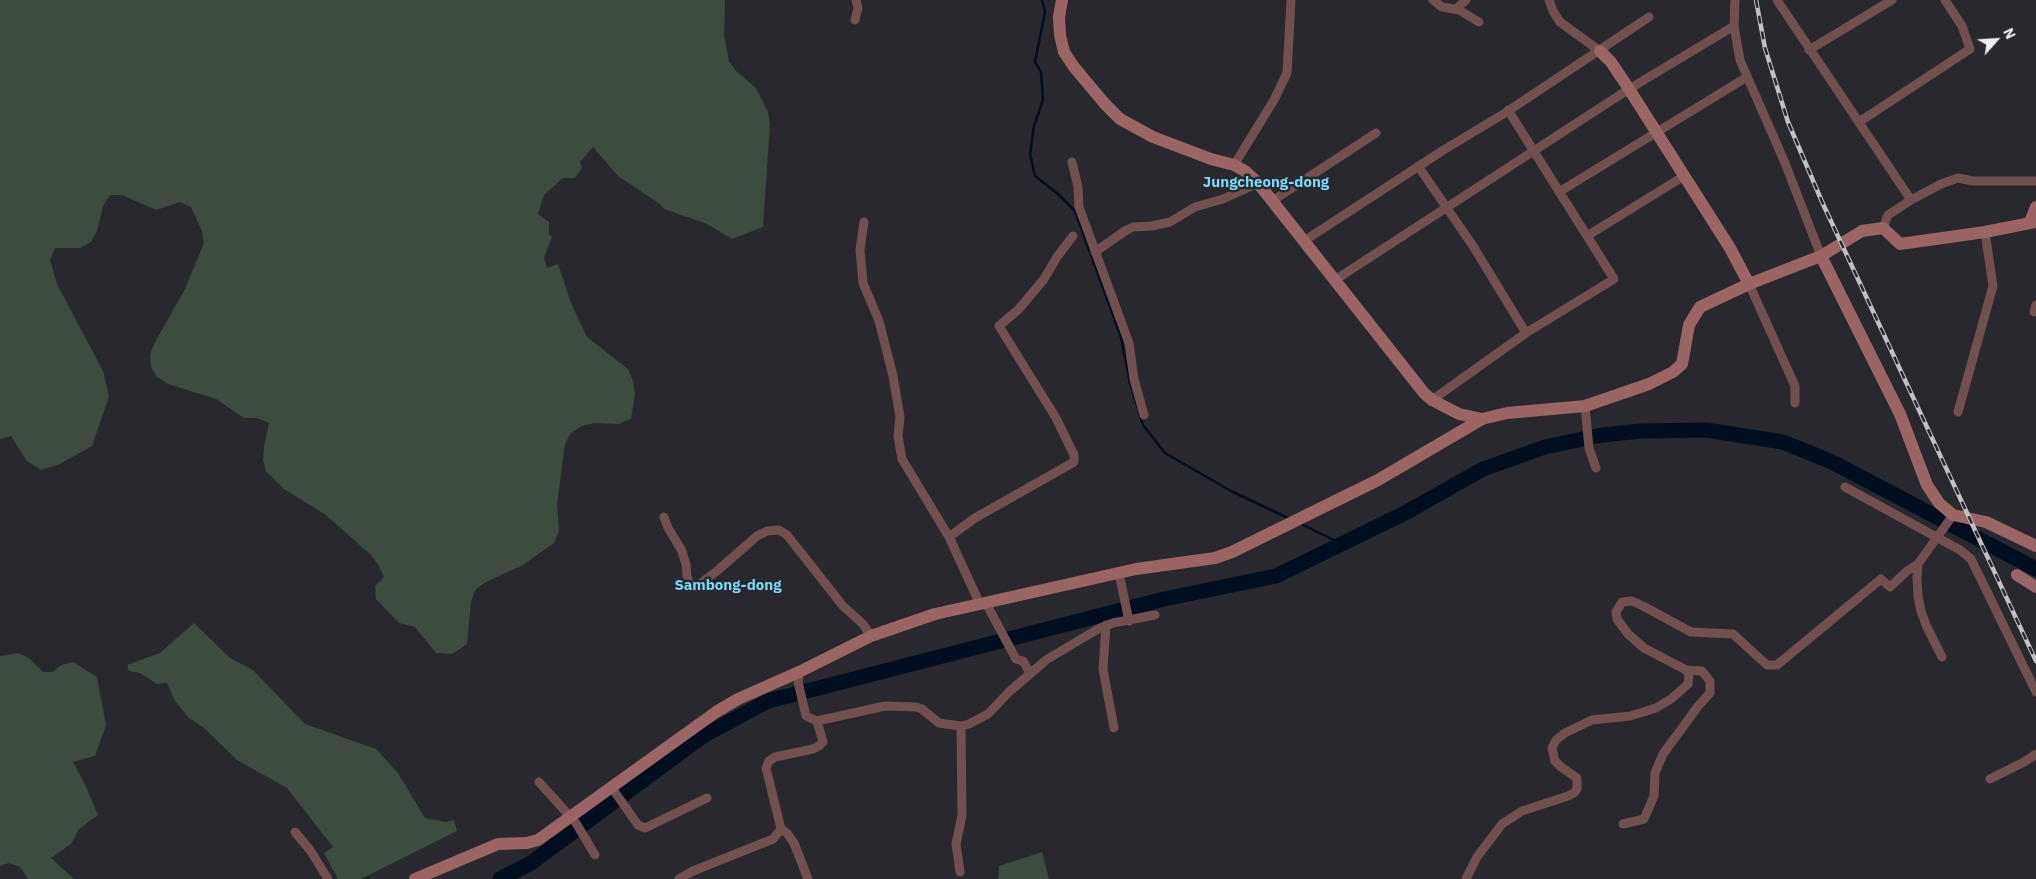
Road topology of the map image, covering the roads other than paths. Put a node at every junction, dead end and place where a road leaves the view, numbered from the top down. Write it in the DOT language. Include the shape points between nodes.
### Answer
graph roads {
  1 [pos="856,0"];
  2 [pos="1062,0"];
  3 [pos="1291,0"];
  4 [pos="1433,0"];
  5 [pos="1466,0"];
  6 [pos="1549,0"];
  7 [pos="1735,0"];
  8 [pos="1778,0"];
  9 [pos="1892,0"];
  10 [pos="1946,0"];
  11 [pos="1456,10"];
  12 [pos="1649,17"];
  13 [pos="855,20"];
  14 [pos="1479,22"];
  15 [pos="1734,26"];
  16 [pos="1809,50"];
  17 [pos="1600,51"];
  18 [pos="1747,76"];
  19 [pos="1629,89"];
  20 [pos="1508,110"];
  21 [pos="1859,122"];
  22 [pos="1656,132"];
  23 [pos="1376,133"];
  24 [pos="1534,151"];
  25 [pos="1072,162"];
  26 [pos="1234,165"];
  27 [pos="1418,166"];
  28 [pos="1684,176"];
  29 [pos="2036,181"];
  30 [pos="1258,183"];
  31 [pos="1559,192"];
  32 [pos="1911,200"];
  33 [pos="1272,201"];
  34 [pos="1446,207"];
  35 [pos="2036,207"];
  36 [pos="864,222"];
  37 [pos="2033,222"];
  38 [pos="1883,228"];
  39 [pos="1985,232"];
  40 [pos="1074,236"];
  41 [pos="1587,236"];
  42 [pos="1304,241"];
  43 [pos="1095,252"];
  44 [pos="1821,256"];
  45 [pos="1335,280"];
  46 [pos="1749,284"];
  47 [pos="1526,333"];
  48 [pos="1432,400"];
  49 [pos="1795,403"];
  50 [pos="1585,406"];
  51 [pos="1958,412"];
  52 [pos="1144,415"];
  53 [pos="1482,419"];
  54 [pos="1596,468"];
  55 [pos="1845,487"];
  56 [pos="664,517"];
  57 [pos="1952,518"];
  58 [pos="1939,536"];
  59 [pos="949,537"];
  60 [pos="2036,546"];
  61 [pos="1918,564"];
  62 [pos="1119,573"];
  63 [pos="2018,575"];
  64 [pos="2036,586"];
  65 [pos="983,603"];
  66 [pos="1155,616"];
  67 [pos="1129,619"];
  68 [pos="1106,625"];
  69 [pos="871,636"];
  70 [pos="1942,656"];
  71 [pos="1686,670"];
  72 [pos="1030,673"];
  73 [pos="798,677"];
  74 [pos="2036,692"];
  75 [pos="816,721"];
  76 [pos="961,726"];
  77 [pos="1114,728"];
  78 [pos="2036,754"];
  79 [pos="1990,779"];
  80 [pos="539,782"];
  81 [pos="613,790"];
  82 [pos="708,798"];
  83 [pos="573,820"];
  84 [pos="1623,824"];
  85 [pos="781,829"];
  86 [pos="295,832"];
  87 [pos="594,855"];
  88 [pos="960,872"];
  89 [pos="328,879"];
  90 [pos="415,879"];
  91 [pos="679,879"];
  92 [pos="808,879"];
  93 [pos="1466,879"];
  1 -- 13 [label="street"];
  2 -- 26 [label="main road" via="1059,17 1064,52 1120,119 1153,137"];
  3 -- 26 [label="street" via="1287,73"];
  4 -- 11 [label="street" via="1442,7"];
  5 -- 11 [label="street"];
  6 -- 17 [label="street" via="1560,22"];
  7 -- 15 [label="street"];
  8 -- 16 [label="street"];
  9 -- 16 [label="street"];
  10 -- 21 [label="street" via="1962,26 1970,49"];
  11 -- 14 [label="street"];
  12 -- 17 [label="street"];
  15 -- 18 [label="street" via="1740,60"];
  15 -- 19 [label="street"];
  16 -- 21 [label="street"];
  17 -- 19 [label="main road"];
  17 -- 20 [label="street"];
  18 -- 22 [label="street"];
  18 -- 44 [label="street"];
  19 -- 22 [label="main road"];
  19 -- 24 [label="street"];
  20 -- 24 [label="street"];
  20 -- 27 [label="street"];
  21 -- 32 [label="street"];
  22 -- 28 [label="main road"];
  22 -- 31 [label="street"];
  23 -- 33 [label="street"];
  24 -- 31 [label="street"];
  24 -- 34 [label="street"];
  25 -- 43 [label="street" via="1079,207"];
  26 -- 30 [label="main road"];
  27 -- 34 [label="street"];
  27 -- 42 [label="street"];
  28 -- 41 [label="street"];
  28 -- 46 [label="main road"];
  29 -- 32 [label="street" via="1958,178"];
  30 -- 33 [label="main road"];
  30 -- 43 [label="street" via="1195,207 1170,222 1125,230"];
  31 -- 41 [label="street"];
  32 -- 38 [label="street" via="1888,215"];
  33 -- 42 [label="main road"];
  34 -- 45 [label="street"];
  34 -- 47 [label="street"];
  35 -- 37 [label="main road"];
  36 -- 59 [label="street" via="860,250 863,283 879,321 894,376 902,459"];
  37 -- 39 [label="main road"];
  38 -- 39 [label="main road" via="1900,244"];
  38 -- 44 [label="main road" via="1865,231"];
  39 -- 51 [label="street" via="1993,286"];
  40 -- 59 [label="street" via="1032,294 1014,315 999,326 1056,418 1074,455 1074,462 975,518"];
  41 -- 47 [label="street" via="1614,279"];
  42 -- 45 [label="main road"];
  43 -- 52 [label="street" via="1129,343"];
  44 -- 46 [label="main road"];
  44 -- 57 [label="main road" via="1900,414 1927,485"];
  45 -- 48 [label="main road" via="1412,380"];
  46 -- 49 [label="street" via="1795,386"];
  46 -- 50 [label="main road" via="1707,303 1695,314 1689,325 1682,364 1673,372 1649,384"];
  47 -- 48 [label="street"];
  48 -- 53 [label="main road" via="1459,414"];
  50 -- 53 [label="main road" via="1507,413"];
  50 -- 54 [label="street" via="1589,448"];
  53 -- 62 [label="main road" via="1378,480 1232,552 1215,558"];
  55 -- 58 [label="street"];
  56 -- 69 [label="street" via="681,549 692,587 717,571 757,536 779,530 787,535 842,606 863,624"];
  57 -- 58 [label="street"];
  57 -- 60 [label="main road" via="1986,522"];
  58 -- 61 [label="street"];
  58 -- 74 [label="street" via="1971,559"];
  59 -- 65 [label="street"];
  61 -- 70 [label="street" via="1921,611"];
  61 -- 71 [label="street" via="1890,587 1882,579 1777,665 1767,665 1733,634 1691,632 1632,601 1622,602 1616,612 1617,620 1628,634 1650,651"];
  62 -- 65 [label="main road"];
  62 -- 67 [label="street"];
  63 -- 64 [label="main road"];
  65 -- 69 [label="main road" via="935,614"];
  65 -- 72 [label="street" via="1016,659 1023,661"];
  66 -- 67 [label="street"];
  67 -- 68 [label="street"];
  68 -- 72 [label="street"];
  68 -- 77 [label="street" via="1103,669"];
  69 -- 73 [label="main road"];
  71 -- 84 [label="street" via="1702,671 1710,681 1710,693 1663,754 1655,773 1654,796 1644,819"];
  71 -- 93 [label="street" via="1688,684 1656,708 1630,716 1592,720 1556,740 1552,748 1555,761 1577,778 1577,789 1568,796 1522,811 1502,824 1477,857"];
  72 -- 76 [label="street" via="988,714"];
  73 -- 75 [label="street" via="806,716"];
  73 -- 81 [label="main road" via="738,699 716,712"];
  75 -- 76 [label="street" via="885,706 916,707 939,723"];
  75 -- 85 [label="street" via="823,742 819,746 776,757 766,768"];
  76 -- 88 [label="street" via="962,815 956,844"];
  78 -- 79 [label="street"];
  80 -- 83 [label="street"];
  81 -- 82 [label="street" via="638,825 645,828"];
  81 -- 83 [label="main road"];
  83 -- 87 [label="street"];
  83 -- 90 [label="main road" via="538,840 498,844"];
  85 -- 91 [label="street" via="773,839"];
  85 -- 92 [label="street" via="794,843"];
  86 -- 89 [label="street" via="315,856"];
}
